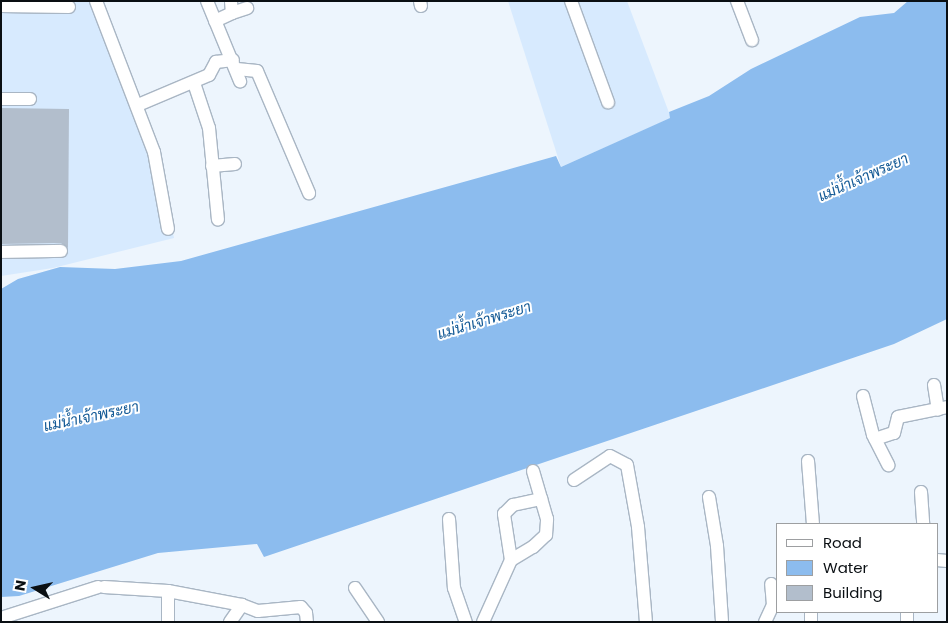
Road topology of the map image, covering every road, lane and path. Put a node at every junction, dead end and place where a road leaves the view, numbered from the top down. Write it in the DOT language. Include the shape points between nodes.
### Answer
graph roads {
  1 [pos="96,1"];
  2 [pos="207,1"];
  3 [pos="571,1"];
  4 [pos="737,1"];
  5 [pos="33,4"];
  6 [pos="1,6"];
  7 [pos="69,7"];
  8 [pos="232,7"];
  9 [pos="247,8"];
  10 [pos="215,21"];
  11 [pos="752,40"];
  12 [pos="237,70"];
  13 [pos="194,83"];
  14 [pos="1,99"];
  15 [pos="30,99"];
  16 [pos="608,102"];
  17 [pos="138,106"];
  18 [pos="235,164"];
  19 [pos="212,166"];
  20 [pos="309,193"];
  21 [pos="218,220"];
  22 [pos="168,229"];
  23 [pos="61,251"];
  24 [pos="1,252"];
  25 [pos="934,385"];
  26 [pos="863,396"];
  27 [pos="943,409"];
  28 [pos="875,439"];
  29 [pos="808,461"];
  30 [pos="888,465"];
  31 [pos="532,471"];
  32 [pos="574,480"];
  33 [pos="920,492"];
  34 [pos="708,497"];
  35 [pos="541,499"];
  36 [pos="449,519"];
  37 [pos="813,523"];
  38 [pos="923,523"];
  39 [pos="506,567"];
  40 [pos="771,584"];
  41 [pos="355,588"];
  42 [pos="168,591"];
  43 [pos="242,605"];
  44 [pos="260,617"];
  45 [pos="1,618"];
  46 [pos="168,622"];
  47 [pos="230,622"];
  48 [pos="307,622"];
  49 [pos="378,622"];
  50 [pos="466,622"];
  51 [pos="484,622"];
  52 [pos="646,622"];
  53 [pos="722,622"];
  54 [pos="765,622"];
  1 -- 17 [label="street"];
  2 -- 10 [label="street"];
  3 -- 16 [label="street"];
  4 -- 11 [label="street"];
  5 -- 6 [label="street"];
  5 -- 7 [label="street"];
  8 -- 9 [label="street"];
  8 -- 10 [label="street"];
  10 -- 12 [label="street"];
  12 -- 13 [label="street" via="216,62 209,75"];
  12 -- 20 [label="street" via="257,71"];
  13 -- 17 [label="street"];
  13 -- 19 [label="street" via="208,128"];
  14 -- 15 [label="street"];
  17 -- 22 [label="street" via="154,152"];
  18 -- 19 [label="street"];
  19 -- 21 [label="street"];
  23 -- 24 [label="street"];
  25 -- 27 [label="street"];
  26 -- 28 [label="street"];
  27 -- 28 [label="street" via="898,417 894,433"];
  28 -- 30 [label="street"];
  29 -- 37 [label="street"];
  31 -- 35 [label="street"];
  32 -- 52 [label="street" via="610,456 627,465 638,527"];
  33 -- 38 [label="street"];
  34 -- 53 [label="street" via="714,514"];
  35 -- 39 [label="street" via="547,519 546,535"];
  35 -- 39 [label="street" via="513,505 504,514"];
  36 -- 50 [label="street" via="454,588"];
  39 -- 51 [label="street"];
  40 -- 54 [label="street" via="773,605"];
  41 -- 49 [label="street"];
  42 -- 43 [label="street"];
  42 -- 45 [label="street" via="84,588 52,604"];
  42 -- 46 [label="street"];
  43 -- 44 [label="street"];
  43 -- 47 [label="street"];
  44 -- 48 [label="street" via="301,607"];
}
